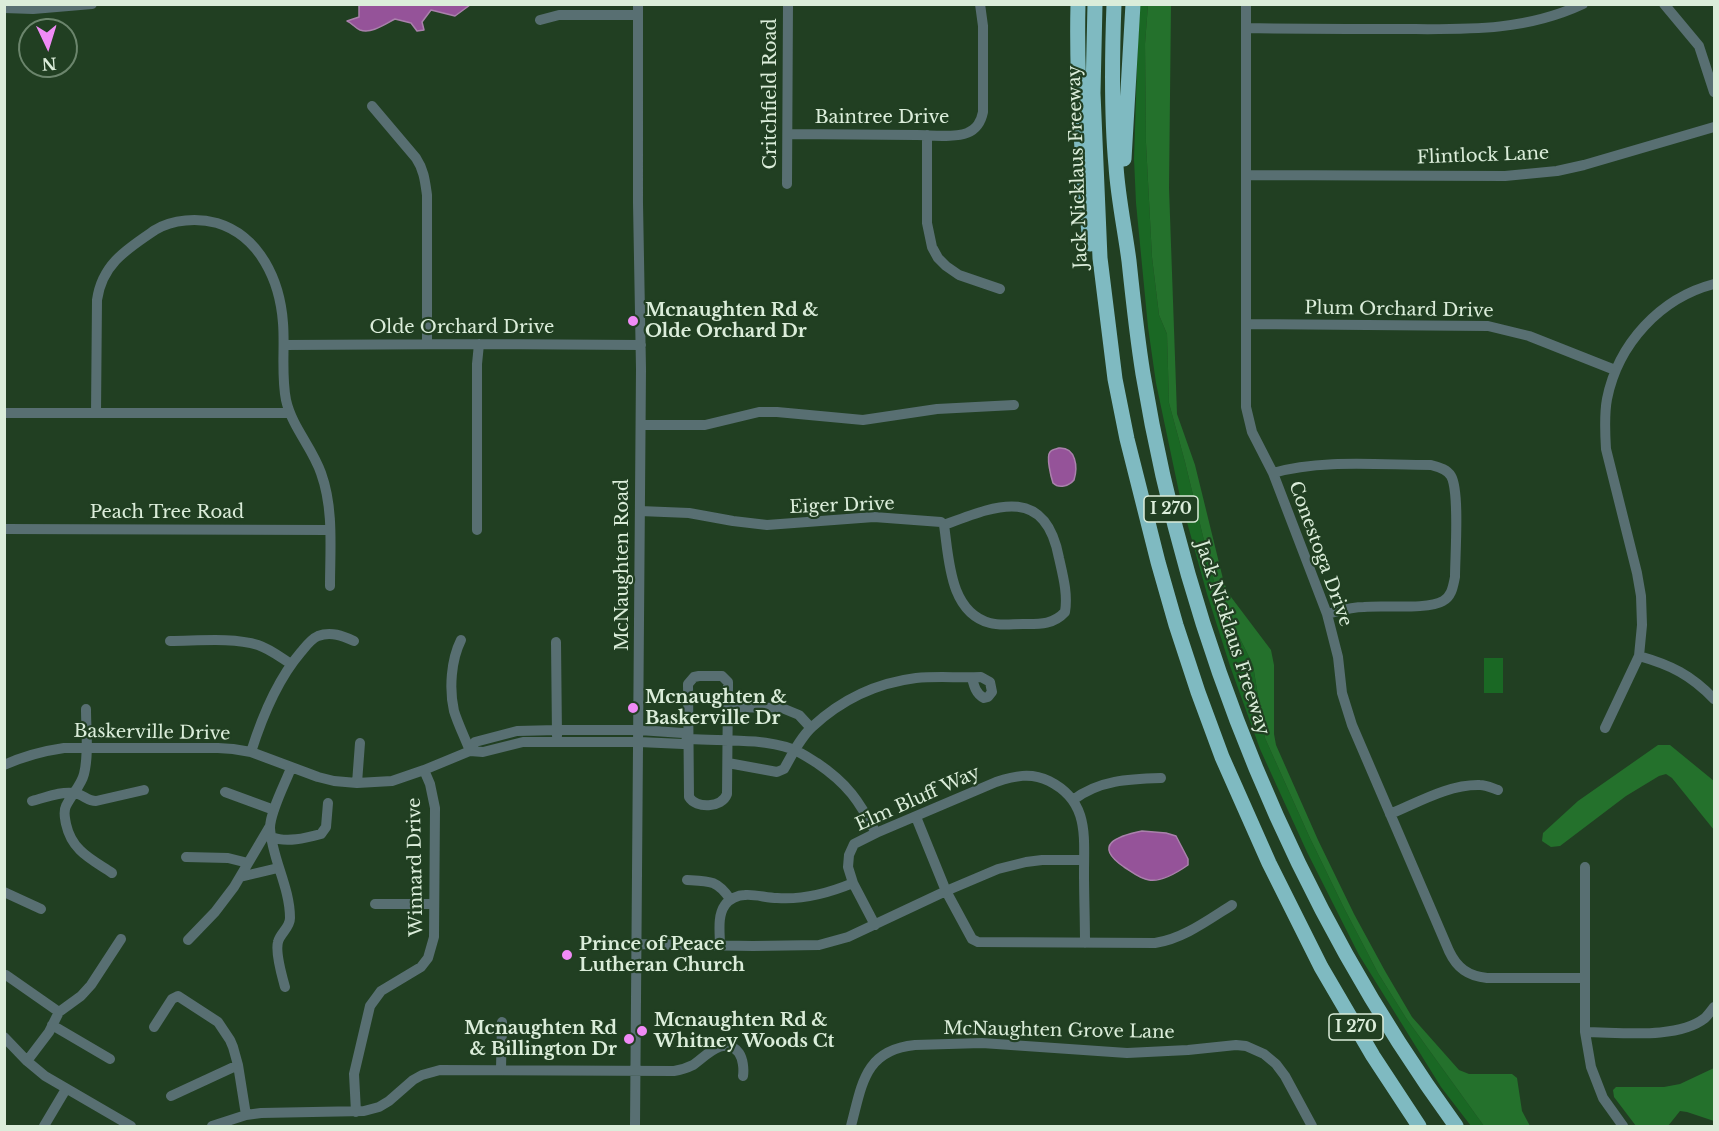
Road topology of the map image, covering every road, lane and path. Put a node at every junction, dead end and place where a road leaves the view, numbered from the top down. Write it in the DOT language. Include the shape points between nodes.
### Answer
graph roads {
  1 [pos="92,4"];
  2 [pos="788,4"];
  3 [pos="980,4"];
  4 [pos="1078,4"];
  5 [pos="1095,4"];
  6 [pos="1114,4"];
  7 [pos="1133,4"];
  8 [pos="1246,4"];
  9 [pos="1584,4"];
  10 [pos="1664,4"];
  11 [pos="4,8"];
  12 [pos="638,10"];
  13 [pos="540,20"];
  14 [pos="1246,28"];
  15 [pos="1714,92"];
  16 [pos="372,106"];
  17 [pos="1714,127"];
  18 [pos="788,134"];
  19 [pos="927,135"];
  20 [pos="1246,175"];
  21 [pos="787,184"];
  22 [pos="1129,258"];
  23 [pos="1714,284"];
  24 [pos="1000,289"];
  25 [pos="1104,297"];
  26 [pos="1246,324"];
  27 [pos="427,344"];
  28 [pos="479,344"];
  29 [pos="284,345"];
  30 [pos="641,345"];
  31 [pos="1615,370"];
  32 [pos="1014,405"];
  33 [pos="96,413"];
  34 [pos="289,413"];
  35 [pos="4,414"];
  36 [pos="640,425"];
  37 [pos="1273,473"];
  38 [pos="640,511"];
  39 [pos="944,525"];
  40 [pos="4,529"];
  41 [pos="329,530"];
  42 [pos="477,530"];
  43 [pos="330,586"];
  44 [pos="1327,614"];
  45 [pos="461,640"];
  46 [pos="170,641"];
  47 [pos="354,641"];
  48 [pos="556,642"];
  49 [pos="1639,656"];
  50 [pos="291,664"];
  51 [pos="972,678"];
  52 [pos="1714,699"];
  53 [pos="728,707"];
  54 [pos="86,709"];
  55 [pos="811,728"];
  56 [pos="1605,728"];
  57 [pos="557,730"];
  58 [pos="639,730"];
  59 [pos="690,739"];
  60 [pos="727,741"];
  61 [pos="639,742"];
  62 [pos="360,743"];
  63 [pos="557,743"];
  64 [pos="86,748"];
  65 [pos="794,750"];
  66 [pos="470,751"];
  67 [pos="251,752"];
  68 [pos="728,763"];
  69 [pos="4,765"];
  70 [pos="291,768"];
  71 [pos="424,770"];
  72 [pos="1161,778"];
  73 [pos="357,783"];
  74 [pos="144,790"];
  75 [pos="1498,790"];
  76 [pos="225,792"];
  77 [pos="75,793"];
  78 [pos="1073,800"];
  79 [pos="32,801"];
  80 [pos="328,803"];
  81 [pos="274,810"];
  82 [pos="1390,814"];
  83 [pos="916,817"];
  84 [pos="271,831"];
  85 [pos="876,833"];
  86 [pos="186,857"];
  87 [pos="1084,860"];
  88 [pos="248,863"];
  89 [pos="1586,867"];
  90 [pos="278,868"];
  91 [pos="112,873"];
  92 [pos="240,877"];
  93 [pos="687,880"];
  94 [pos="853,883"];
  95 [pos="946,891"];
  96 [pos="4,892"];
  97 [pos="730,899"];
  98 [pos="375,904"];
  99 [pos="434,904"];
  100 [pos="1232,905"];
  101 [pos="41,909"];
  102 [pos="875,925"];
  103 [pos="121,939"];
  104 [pos="188,940"];
  105 [pos="1085,943"];
  106 [pos="636,944"];
  107 [pos="720,946"];
  108 [pos="6,975"];
  109 [pos="1585,978"];
  110 [pos="285,987"];
  111 [pos="1714,1007"];
  112 [pos="59,1012"];
  113 [pos="502,1022"];
  114 [pos="52,1025"];
  115 [pos="154,1027"];
  116 [pos="1585,1032"];
  117 [pos="4,1037"];
  118 [pos="110,1059"];
  119 [pos="27,1061"];
  120 [pos="238,1065"];
  121 [pos="501,1069"];
  122 [pos="636,1071"];
  123 [pos="743,1076"];
  124 [pos="66,1089"];
  125 [pos="171,1096"];
  126 [pos="356,1112"];
  127 [pos="244,1119"];
  128 [pos="44,1126"];
  129 [pos="130,1126"];
  130 [pos="212,1126"];
  131 [pos="635,1126"];
  132 [pos="851,1126"];
  133 [pos="1311,1126"];
  134 [pos="1419,1126"];
  135 [pos="1456,1126"];
  136 [pos="1623,1126"];
  1 -- 11 [label="street"];
  2 -- 18 [label="street, Critchfield Road"];
  3 -- 19 [label="street, Baintree Drive" via="981,121 964,134"];
  4 -- 25 [label="highway" via="1082,170 1092,260"];
  5 -- 25 [label="highway, Jack Nicklaus Freeway / I 270" via="1093,93"];
  6 -- 22 [label="highway, Jack Nicklaus Freeway / I 270" via="1116,167"];
  7 -- 22 [label="highway" via="1124,170"];
  8 -- 14 [label="street, Conestoga Drive"];
  9 -- 14 [label="street" via="1566,13 1514,26"];
  10 -- 15 [label="street" via="1700,46"];
  12 -- 13 [label="street" via="559,15"];
  12 -- 30 [label="street, McNaughten Road"];
  14 -- 20 [label="street, Conestoga Drive"];
  16 -- 27 [label="street" via="422,167 427,195"];
  17 -- 20 [label="street, Flintlock Lane" via="1557,171 1505,176"];
  18 -- 19 [label="street, Baintree Drive"];
  18 -- 21 [label="street, Critchfield Road"];
  19 -- 24 [label="street" via="927,223 932,247 938,258 959,275"];
  20 -- 26 [label="street, Conestoga Drive"];
  22 -- 135 [label="highway, Jack Nicklaus Freeway / I 270" via="1143,374 1167,492 1201,615 1232,704 1273,807 1329,923 1387,1024"];
  23 -- 31 [label="street" via="1677,298 1648,322"];
  25 -- 134 [label="highway, Jack Nicklaus Freeway / I 270" via="1127,439 1155,551 1190,670 1222,757 1321,967"];
  26 -- 31 [label="street, Plum Orchard Drive" via="1488,326 1529,336"];
  26 -- 37 [label="street, Conestoga Drive" via="1246,407 1252,432"];
  27 -- 28 [label="street, Olde Orchard Drive"];
  27 -- 29 [label="street, Olde Orchard Drive"];
  28 -- 30 [label="street, Olde Orchard Drive"];
  28 -- 42 [label="street"];
  29 -- 33 [label="street" via="281,307 273,278 244,237 209,221 160,227 115,260 98,289"];
  29 -- 34 [label="street" via="284,386"];
  30 -- 36 [label="street, McNaughten Road"];
  31 -- 49 [label="street" via="1606,402 1606,449 1641,596"];
  32 -- 36 [label="street" via="937,409 863,420 759,412 705,425"];
  33 -- 34 [label="street"];
  33 -- 35 [label="street"];
  34 -- 41 [label="street" via="321,472 328,499"];
  36 -- 38 [label="street, McNaughten Road"];
  37 -- 44 [label="street, Conestoga Drive"];
  37 -- 44 [label="street" via="1320,465 1431,465 1448,472 1453,482 1455,565 1448,598 1426,605 1360,607"];
  38 -- 39 [label="street, Eiger Drive" via="689,513 767,525 874,517"];
  38 -- 58 [label="street, McNaughten Road"];
  39 -- 39 [label="street, Eiger Drive" via="1005,506 1034,512 1046,521 1056,542 1066,593 1065,612 1052,623 1009,625 977,617 958,595 952,581"];
  40 -- 41 [label="street, Peach Tree Road"];
  41 -- 43 [label="street"];
  44 -- 82 [label="street, Conestoga Drive" via="1346,706"];
  45 -- 66 [label="street" via="455,653 452,697"];
  46 -- 50 [label="street" via="252,644"];
  47 -- 50 [label="street" via="341,635 316,637"];
  48 -- 57 [label="street"];
  49 -- 52 [label="street" via="1692,678"];
  49 -- 56 [label="street"];
  50 -- 67 [label="street" via="269,703"];
  51 -- 55 [label="street" via="916,678 876,687 844,703"];
  53 -- 55 [label="street" via="782,708 799,715"];
  53 -- 59 [label="street" via="728,682 722,675 690,680"];
  53 -- 60 [label="street"];
  54 -- 64 [label="street"];
  55 -- 65 [label="street"];
  57 -- 58 [label="street, Baskerville Drive"];
  57 -- 63 [label="street"];
  57 -- 66 [label="street, Baskerville Drive" via="517,731 489,737 475,742"];
  58 -- 59 [label="street, Baskerville Drive" via="683,733"];
  58 -- 61 [label="street, McNaughten Road"];
  59 -- 60 [label="street"];
  59 -- 61 [label="street, Baskerville Drive" via="682,744"];
  59 -- 68 [label="street" via="689,797 695,804 716,804 725,799"];
  60 -- 65 [label="street"];
  60 -- 68 [label="street"];
  61 -- 63 [label="street, Baskerville Drive"];
  61 -- 106 [label="street, McNaughten Road"];
  62 -- 73 [label="street"];
  63 -- 66 [label="street, Baskerville Drive" via="523,742 483,752"];
  64 -- 67 [label="street, Baskerville Drive" via="218,748"];
  64 -- 69 [label="street, Baskerville Drive" via="42,752"];
  64 -- 77 [label="street" via="84,775"];
  65 -- 68 [label="street" via="784,769 777,771"];
  65 -- 85 [label="street" via="848,788"];
  66 -- 71 [label="street, Baskerville Drive"];
  67 -- 70 [label="street, Baskerville Drive"];
  70 -- 73 [label="street, Baskerville Drive" via="334,781"];
  70 -- 81 [label="street"];
  71 -- 73 [label="street, Baskerville Drive" via="392,781"];
  71 -- 99 [label="street, Winnard Drive" via="435,808"];
  72 -- 78 [label="street" via="1109,782"];
  74 -- 77 [label="street" via="96,801"];
  75 -- 82 [label="street" via="1482,785 1465,786"];
  76 -- 81 [label="street"];
  77 -- 79 [label="street"];
  77 -- 91 [label="street" via="64,810 68,834 81,852"];
  78 -- 83 [label="street, Elm Bluff Way" via="1045,779 1021,775"];
  78 -- 87 [label="street" via="1083,827"];
  80 -- 84 [label="street" via="326,827 321,834 279,840"];
  81 -- 84 [label="street"];
  82 -- 109 [label="street, Conestoga Drive" via="1458,966 1486,978"];
  83 -- 85 [label="street, Elm Bluff Way"];
  83 -- 95 [label="street"];
  84 -- 88 [label="street"];
  84 -- 90 [label="street"];
  85 -- 94 [label="street, Elm Bluff Way" via="854,844 851,850 848,867"];
  86 -- 88 [label="street" via="228,858"];
  87 -- 95 [label="street" via="1026,862 998,868"];
  87 -- 105 [label="street"];
  88 -- 92 [label="street"];
  89 -- 109 [label="street"];
  90 -- 92 [label="street"];
  90 -- 110 [label="street" via="290,916 277,946"];
  92 -- 104 [label="street"];
  93 -- 97 [label="street" via="714,883"];
  94 -- 97 [label="street" via="803,897 746,895"];
  94 -- 102 [label="street, Elm Bluff Way"];
  95 -- 102 [label="street"];
  95 -- 105 [label="street" via="972,939 978,942"];
  96 -- 101 [label="street"];
  97 -- 107 [label="street" via="722,913"];
  98 -- 99 [label="street"];
  99 -- 126 [label="street, Winnard Drive" via="434,937 428,958 412,974 381,991 370,1006 354,1074"];
  100 -- 105 [label="street" via="1168,941"];
  102 -- 107 [label="street" via="848,938 819,945"];
  103 -- 112 [label="street" via="91,985"];
  106 -- 107 [label="street"];
  106 -- 122 [label="street, McNaughten Road"];
  108 -- 112 [label="street"];
  109 -- 116 [label="street"];
  111 -- 116 [label="street" via="1691,1026 1662,1033"];
  112 -- 114 [label="street"];
  113 -- 121 [label="street"];
  114 -- 118 [label="street"];
  114 -- 119 [label="street"];
  115 -- 120 [label="street" via="178,996 218,1023 233,1047"];
  116 -- 136 [label="street" via="1591,1067 1603,1098"];
  117 -- 119 [label="street"];
  119 -- 124 [label="street"];
  120 -- 125 [label="street"];
  120 -- 127 [label="street"];
  121 -- 122 [label="street"];
  121 -- 126 [label="street" via="431,1072 413,1080 379,1107"];
  122 -- 123 [label="street" via="680,1070 693,1065 713,1048 723,1046 740,1054"];
  122 -- 131 [label="street, McNaughten Road"];
  124 -- 128 [label="street"];
  124 -- 129 [label="street"];
  126 -- 127 [label="street" via="279,1113"];
  127 -- 130 [label="street"];
  132 -- 133 [label="street, McNaughten Grove Lane" via="865,1076 890,1051 915,1045 982,1043 1127,1053 1246,1046 1276,1064"];
}
